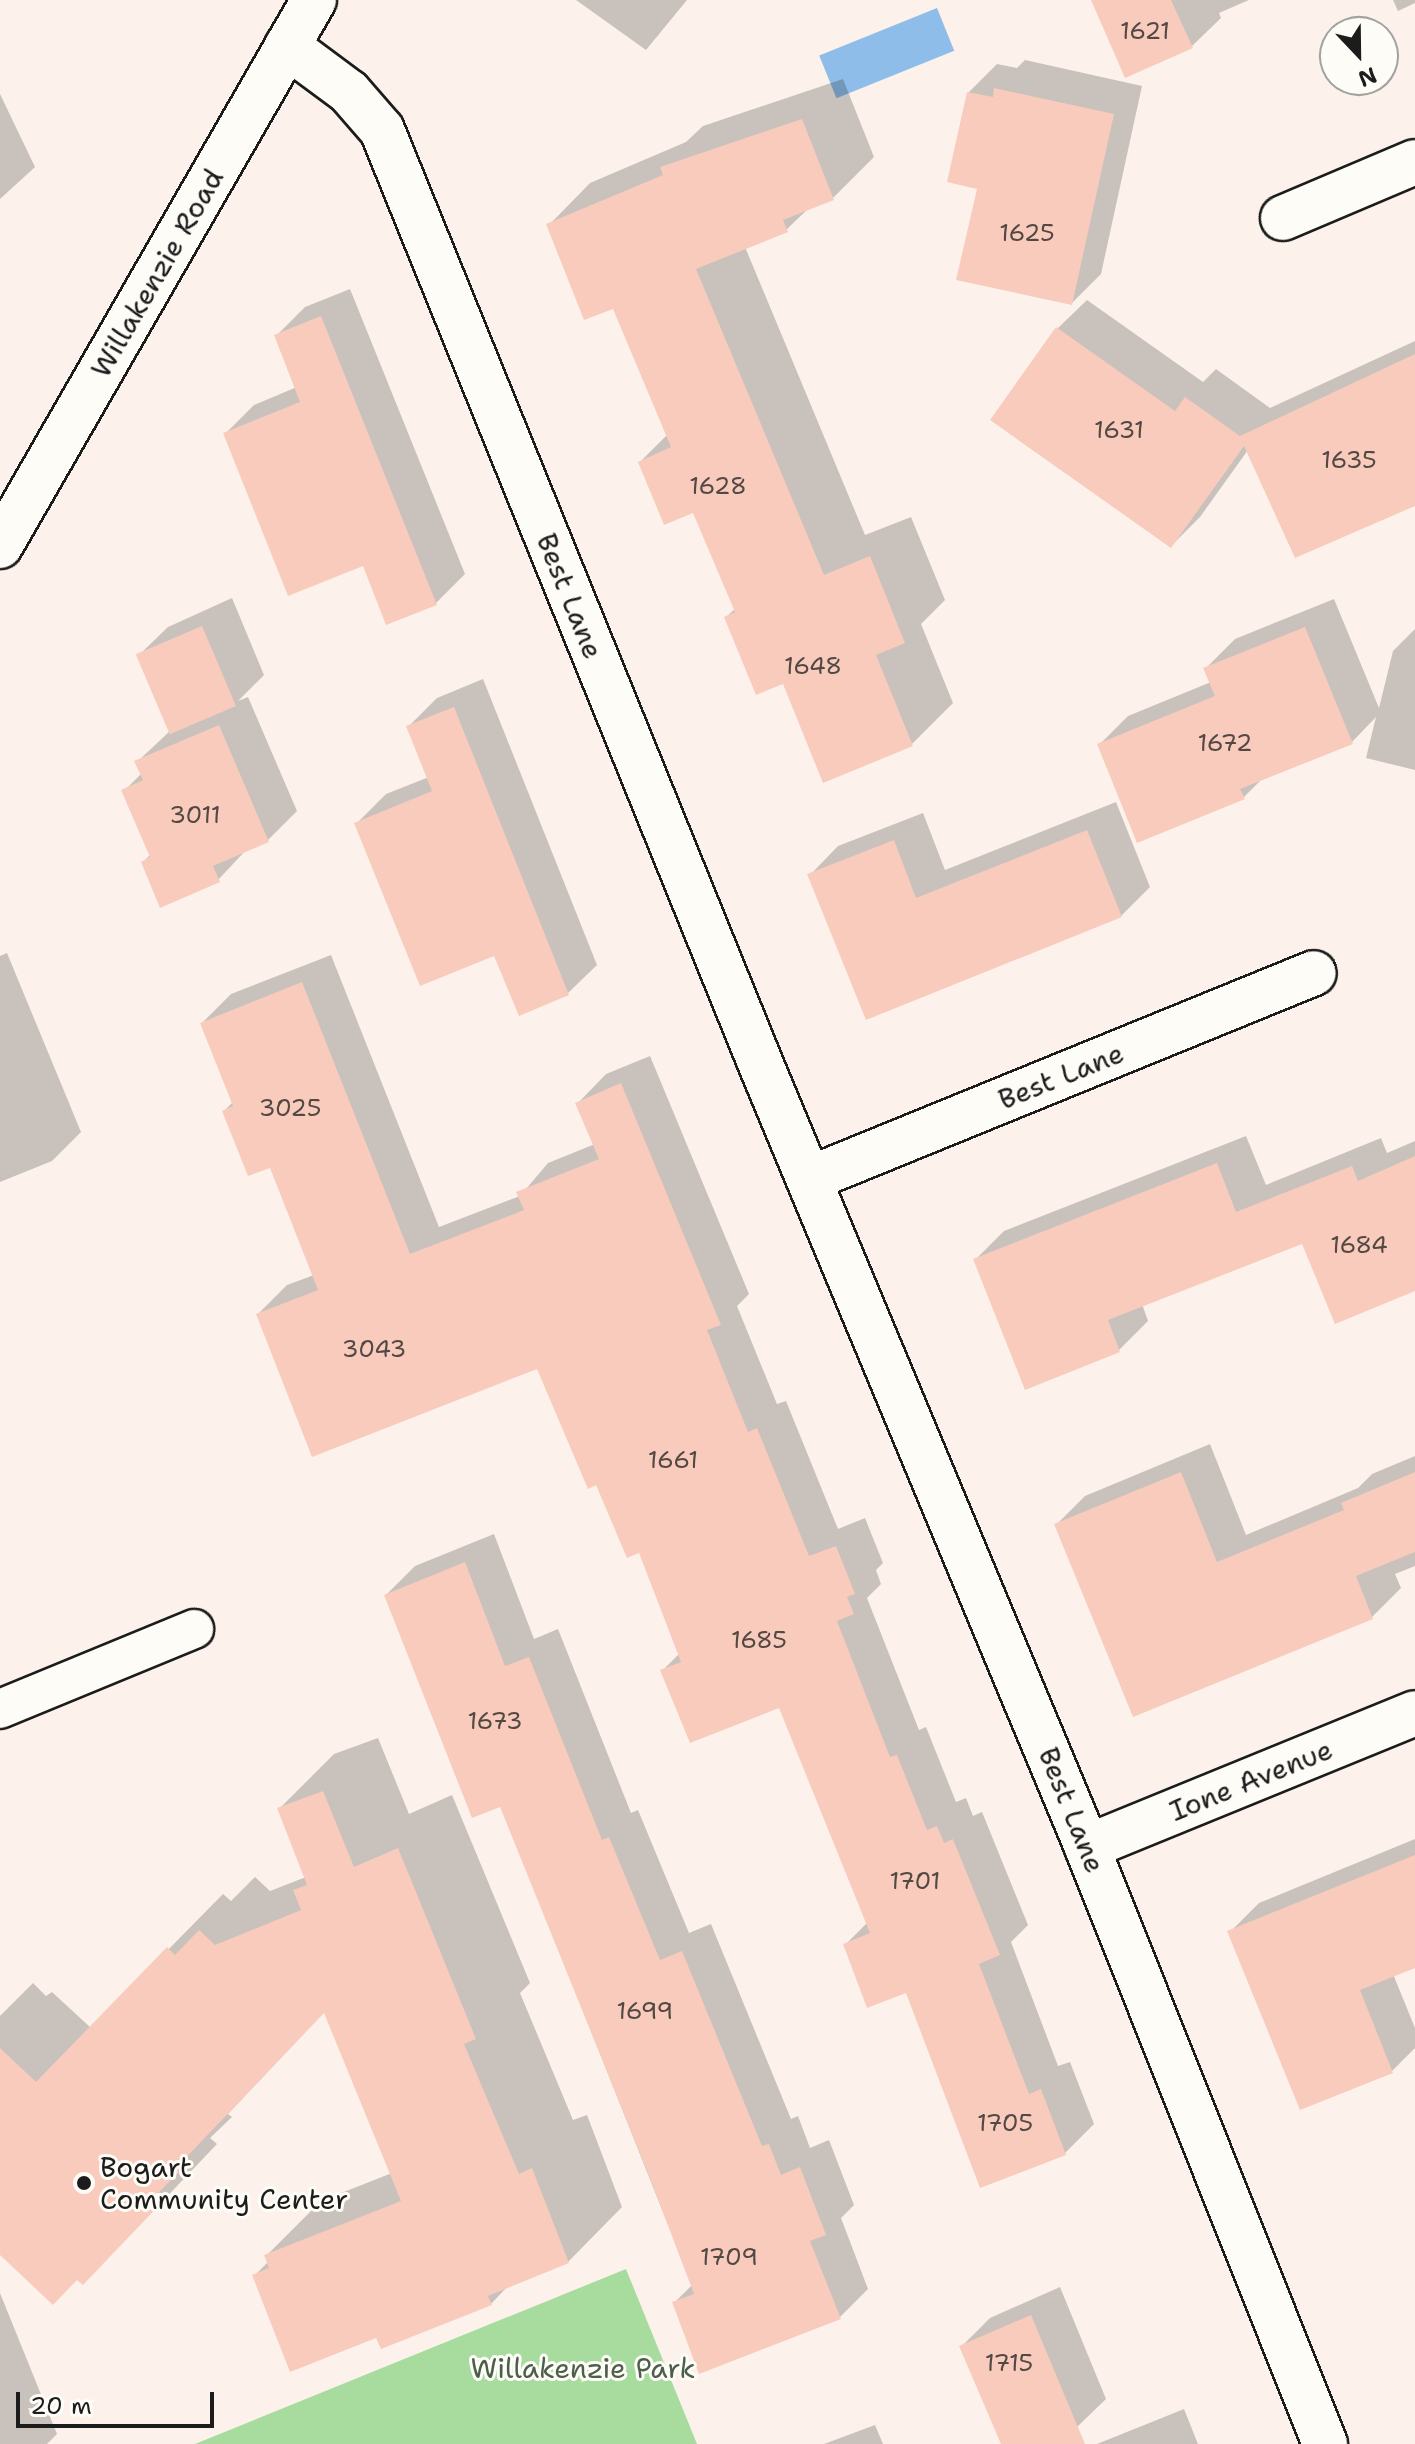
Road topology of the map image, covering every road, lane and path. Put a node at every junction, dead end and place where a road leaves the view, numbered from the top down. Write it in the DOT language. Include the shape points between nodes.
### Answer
graph roads {
  1 [pos="314,0"];
  2 [pos="287,46"];
  3 [pos="1415,162"];
  4 [pos="1283,218"];
  5 [pos="0,546"];
  6 [pos="1314,973"];
  7 [pos="809,1179"];
  8 [pos="194,1629"];
  9 [pos="0,1709"];
  10 [pos="1415,1713"];
  11 [pos="1087,1847"];
  12 [pos="1325,2444"];
  1 -- 2 [label="street, Willakenzie Road"];
  2 -- 5 [label="street, Willakenzie Road"];
  2 -- 7 [label="street, Best Lane" via="349,92 382,130"];
  3 -- 4 [label="street"];
  6 -- 7 [label="street, Best Lane"];
  7 -- 11 [label="street, Best Lane"];
  8 -- 9 [label="lane"];
  10 -- 11 [label="street, Ione Avenue"];
  11 -- 12 [label="street, Best Lane"];
}
